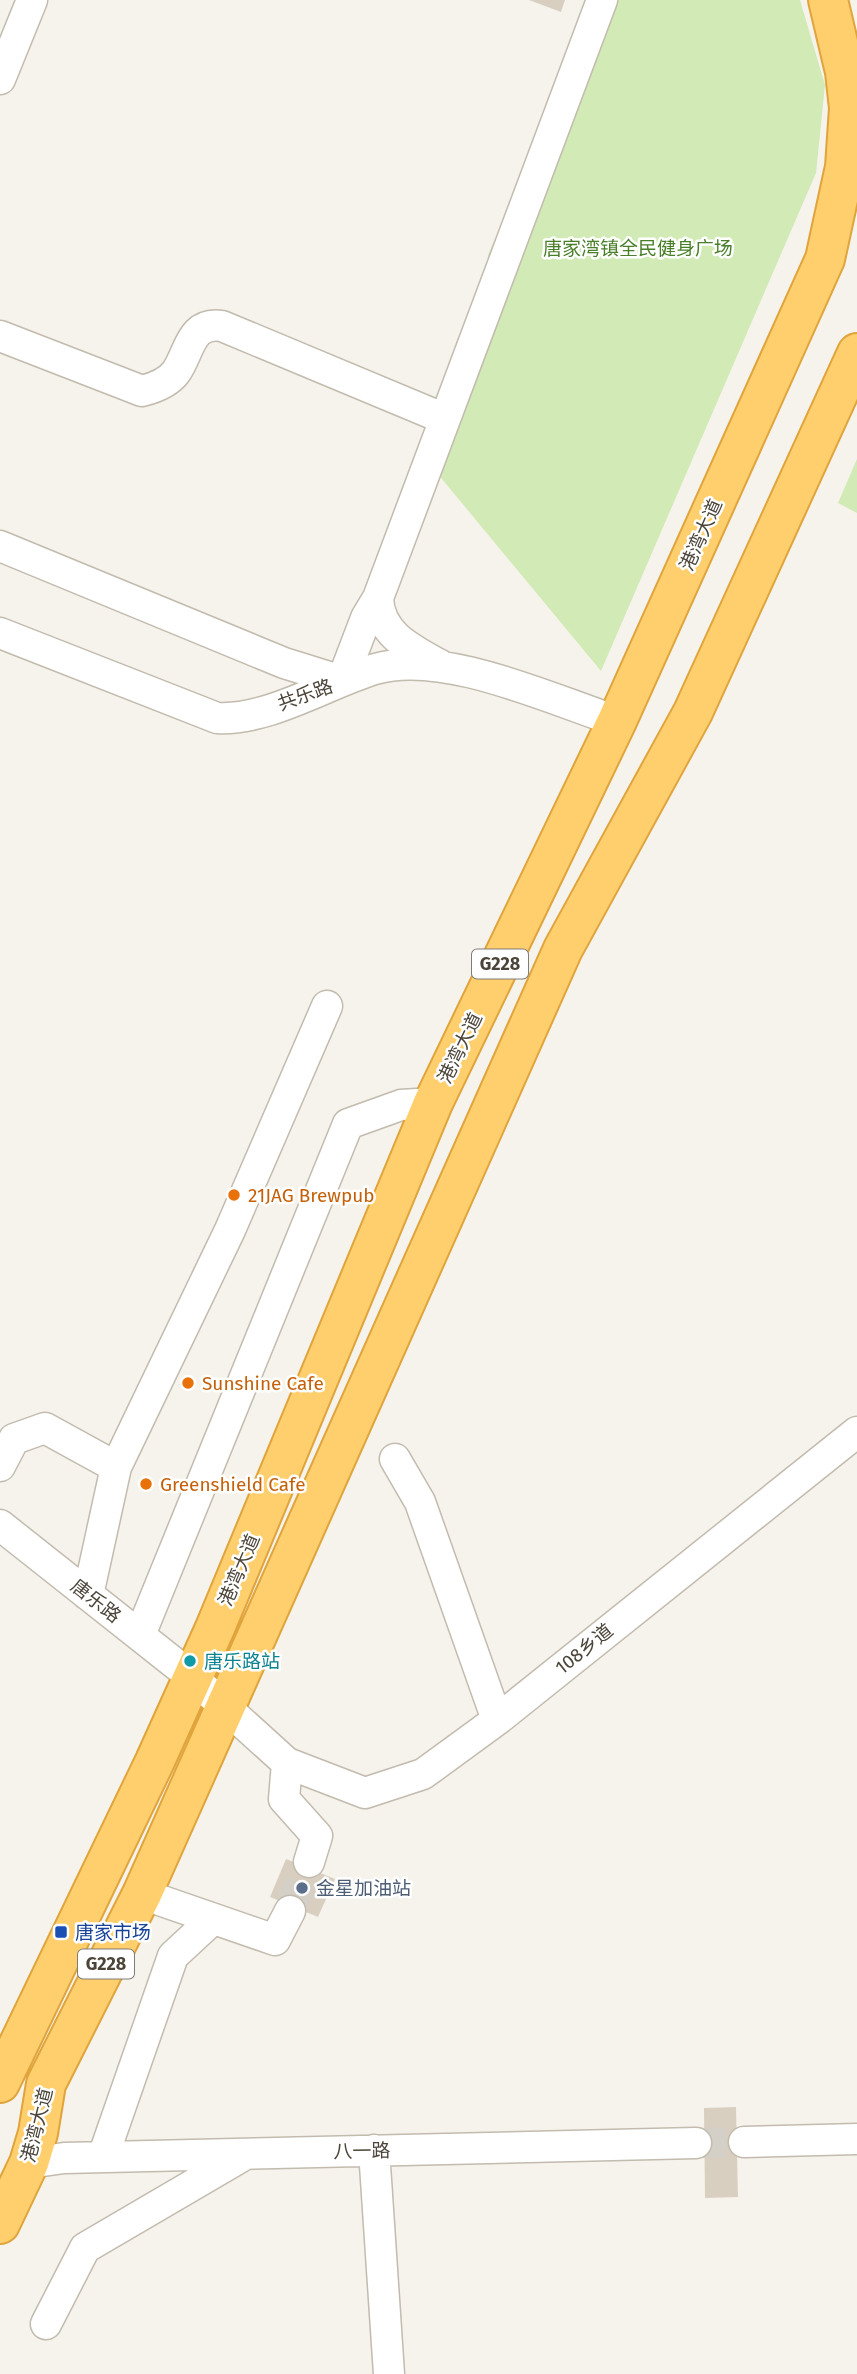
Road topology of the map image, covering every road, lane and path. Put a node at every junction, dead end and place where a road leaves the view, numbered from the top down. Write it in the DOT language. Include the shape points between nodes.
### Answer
graph roads {
  1 [pos="32,0"];
  2 [pos="602,0"];
  3 [pos="828,0"];
  4 [pos="0,79"];
  5 [pos="0,336"];
  6 [pos="857,353"];
  7 [pos="445,419"];
  8 [pos="0,546"];
  9 [pos="378,597"];
  10 [pos="0,632"];
  11 [pos="284,663"];
  12 [pos="440,665"];
  13 [pos="342,681"];
  14 [pos="281,704"];
  15 [pos="617,721"];
  16 [pos="327,1006"];
  17 [pos="433,1103"];
  18 [pos="857,1432"];
  19 [pos="395,1459"];
  20 [pos="0,1466"];
  21 [pos="116,1467"];
  22 [pos="2,1531"];
  23 [pos="88,1595"];
  24 [pos="140,1635"];
  25 [pos="192,1677"];
  26 [pos="226,1707"];
  27 [pos="497,1720"];
  28 [pos="287,1763"];
  29 [pos="309,1862"];
  30 [pos="142,1894"];
  31 [pos="290,1911"];
  32 [pos="213,1919"];
  33 [pos="0,2083"];
  34 [pos="857,2139"];
  35 [pos="744,2142"];
  36 [pos="696,2143"];
  37 [pos="374,2150"];
  38 [pos="248,2153"];
  39 [pos="103,2157"];
  40 [pos="29,2163"];
  41 [pos="0,2224"];
  42 [pos="46,2324"];
  43 [pos="389,2374"];
  1 -- 4 [label="street"];
  2 -- 7 [label="street"];
  3 -- 15 [label="highway, 港湾大道 / G228" via="849,108 845,167 825,259"];
  5 -- 7 [label="street" via="142,391 171,377 198,330 222,326"];
  6 -- 26 [label="highway, 港湾大道 / G228" via="693,712 563,950"];
  7 -- 9 [label="street"];
  8 -- 11 [label="street"];
  9 -- 12 [label="street" via="381,618 390,632"];
  9 -- 13 [label="street"];
  10 -- 14 [label="street, 共乐路" via="217,719 246,717"];
  11 -- 13 [label="street"];
  11 -- 14 [label="street" via="290,683"];
  12 -- 13 [label="street, 共乐路" via="397,665"];
  12 -- 15 [label="street, 共乐路"];
  13 -- 14 [label="street, 共乐路"];
  15 -- 17 [label="highway, 港湾大道 / G228"];
  16 -- 21 [label="street" via="230,1230"];
  17 -- 24 [label="street" via="401,1105 348,1124"];
  17 -- 25 [label="highway, 港湾大道 / G228"];
  18 -- 27 [label="street, 108乡道"];
  19 -- 27 [label="street" via="420,1502"];
  20 -- 21 [label="street" via="14,1439 45,1428"];
  21 -- 23 [label="street"];
  22 -- 23 [label="street, 唐乐路"];
  23 -- 24 [label="street, 唐乐路"];
  24 -- 25 [label="street, 唐乐路"];
  25 -- 26 [label="street, 唐乐路"];
  25 -- 33 [label="highway, 港湾大道 / G228"];
  26 -- 28 [label="street, 唐乐路"];
  26 -- 30 [label="highway, 港湾大道 / G228"];
  27 -- 28 [label="street, 108乡道" via="423,1774 365,1794"];
  28 -- 29 [label="street" via="284,1799 317,1836"];
  30 -- 32 [label="street"];
  30 -- 40 [label="highway, 港湾大道 / G228" via="46,2084"];
  31 -- 32 [label="street" via="275,1940"];
  32 -- 39 [label="street" via="173,1956"];
  34 -- 35 [label="street"];
  36 -- 37 [label="street, 八一路"];
  37 -- 38 [label="street, 八一路"];
  37 -- 43 [label="street"];
  38 -- 39 [label="street, 八一路"];
  38 -- 42 [label="street" via="85,2248"];
  39 -- 40 [label="street, 八一路"];
  40 -- 41 [label="highway, 港湾大道 / G228"];
}
